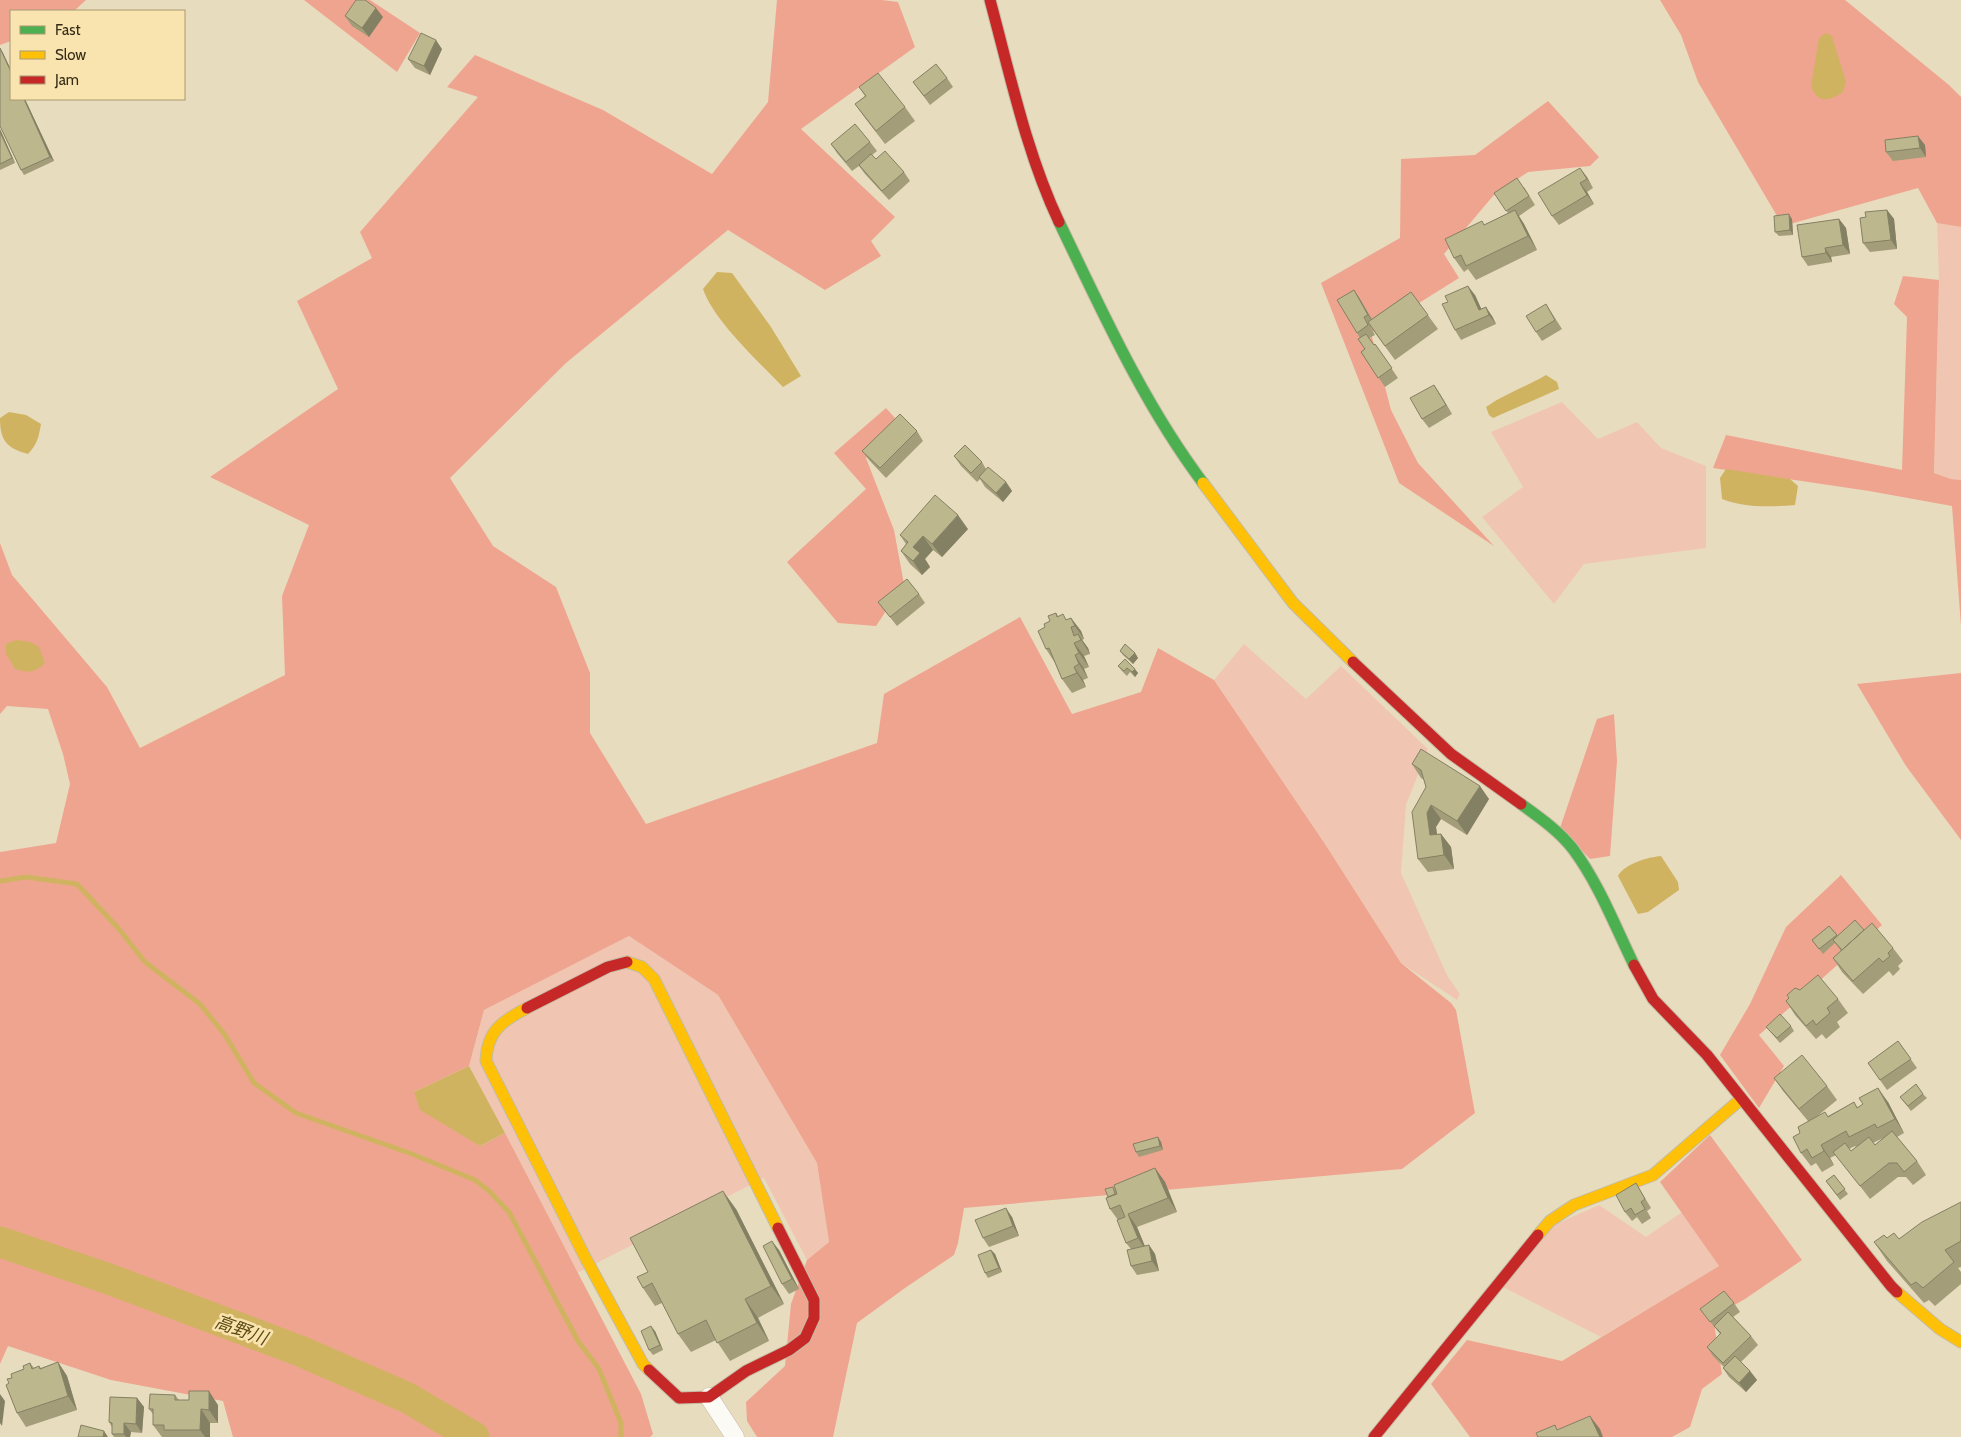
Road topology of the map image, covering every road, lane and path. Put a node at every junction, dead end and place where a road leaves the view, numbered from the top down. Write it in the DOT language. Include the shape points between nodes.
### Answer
graph roads {
  1 [pos="990,0"];
  2 [pos="1741,1099"];
  3 [pos="1961,1342"];
  4 [pos="709,1396"];
  5 [pos="735,1437"];
  6 [pos="1374,1437"];
  1 -- 2 [label="street" via="1047,196 1126,360 1178,450 1294,603 1451,754 1546,822 1572,848 1595,883 1653,999 1707,1055"];
  2 -- 3 [label="street" via="1891,1286 1940,1329"];
  2 -- 6 [label="street" via="1653,1176 1574,1205 1550,1221"];
  4 -- 4 [label="street" via="679,1398 643,1364 486,1061 486,1045 507,1018 608,967 627,962 642,967 654,979 814,1300 814,1318 805,1338"];
  4 -- 5 [label="street"];
}
